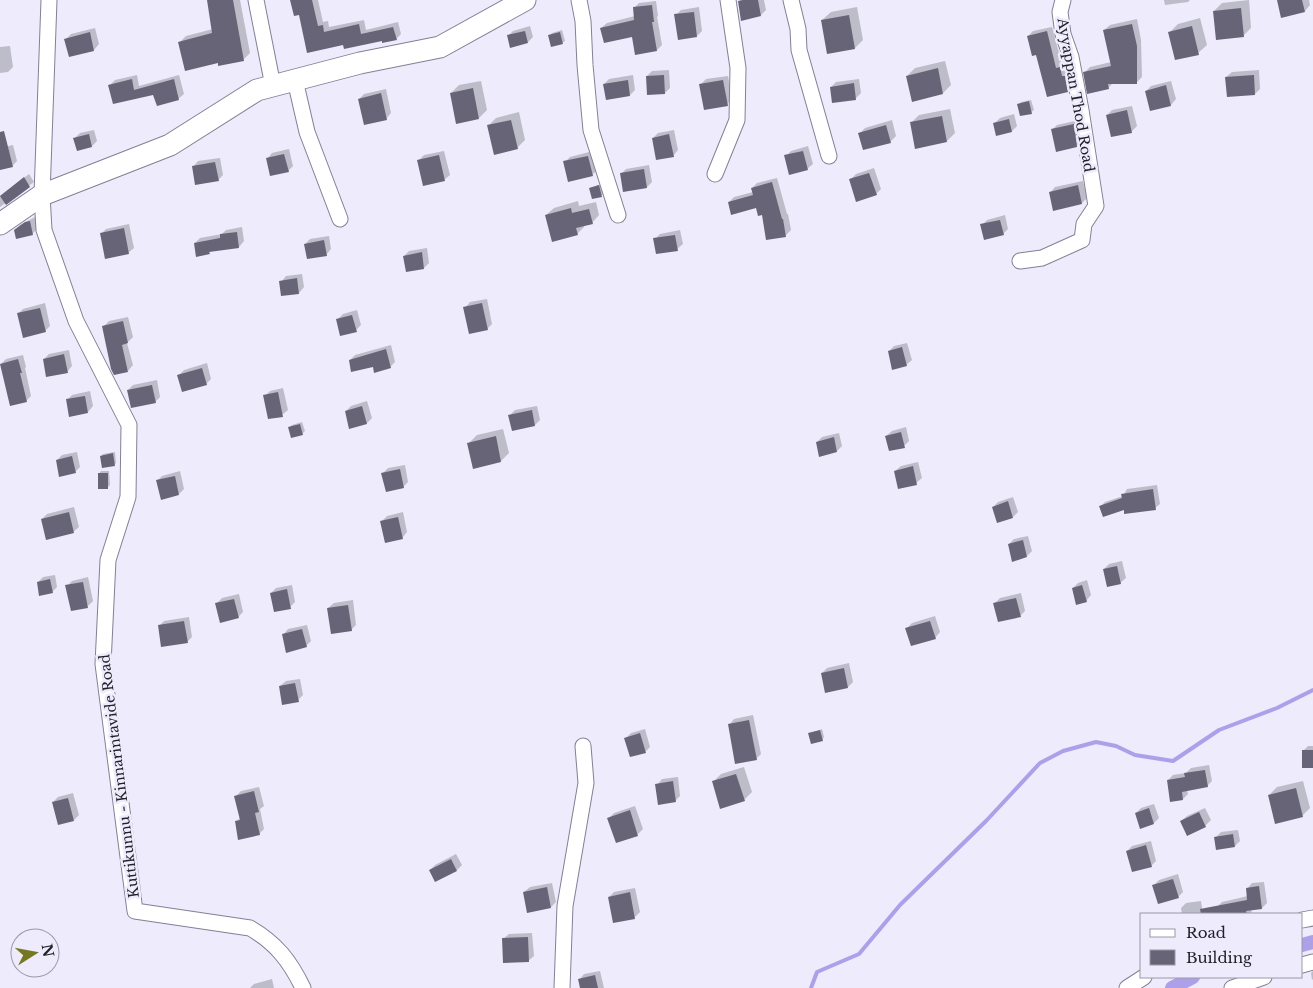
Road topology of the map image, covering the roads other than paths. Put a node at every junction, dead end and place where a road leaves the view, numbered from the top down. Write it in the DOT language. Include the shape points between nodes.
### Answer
graph roads {
  1 [pos="49,0"];
  2 [pos="256,0"];
  3 [pos="579,0"];
  4 [pos="728,0"];
  5 [pos="791,0"];
  6 [pos="1063,0"];
  7 [pos="516,2"];
  8 [pos="295,80"];
  9 [pos="272,86"];
  10 [pos="829,156"];
  11 [pos="715,174"];
  12 [pos="42,195"];
  13 [pos="618,214"];
  14 [pos="340,219"];
  15 [pos="0,224"];
  16 [pos="1020,261"];
  17 [pos="582,746"];
  18 [pos="1142,978"];
  19 [pos="1261,978"];
  20 [pos="303,988"];
  21 [pos="562,988"];
  22 [pos="1127,988"];
  23 [pos="1232,988"];
  1 -- 12 [label="street"];
  2 -- 9 [label="street"];
  3 -- 13 [label="street" via="584,21 591,130"];
  4 -- 11 [label="street" via="738,68 737,120"];
  5 -- 10 [label="street" via="799,50"];
  6 -- 16 [label="street, Ayyappan Thod Road" via="1060,12 1062,34 1079,101 1096,206 1084,224 1082,240 1042,258"];
  7 -- 8 [label="main road" via="440,47"];
  8 -- 9 [label="main road"];
  8 -- 14 [label="street" via="307,132"];
  9 -- 12 [label="main road" via="257,90 170,145"];
  12 -- 15 [label="main road"];
  12 -- 20 [label="street, Kuttikunnu - Kinnarintavide Road" via="44,230 76,321 129,425 128,498 108,560 103,664 135,911 250,928 267,938 282,954"];
  17 -- 21 [label="street" via="586,783 565,906"];
  18 -- 22 [label="street"];
  19 -- 23 [label="street"];
}
